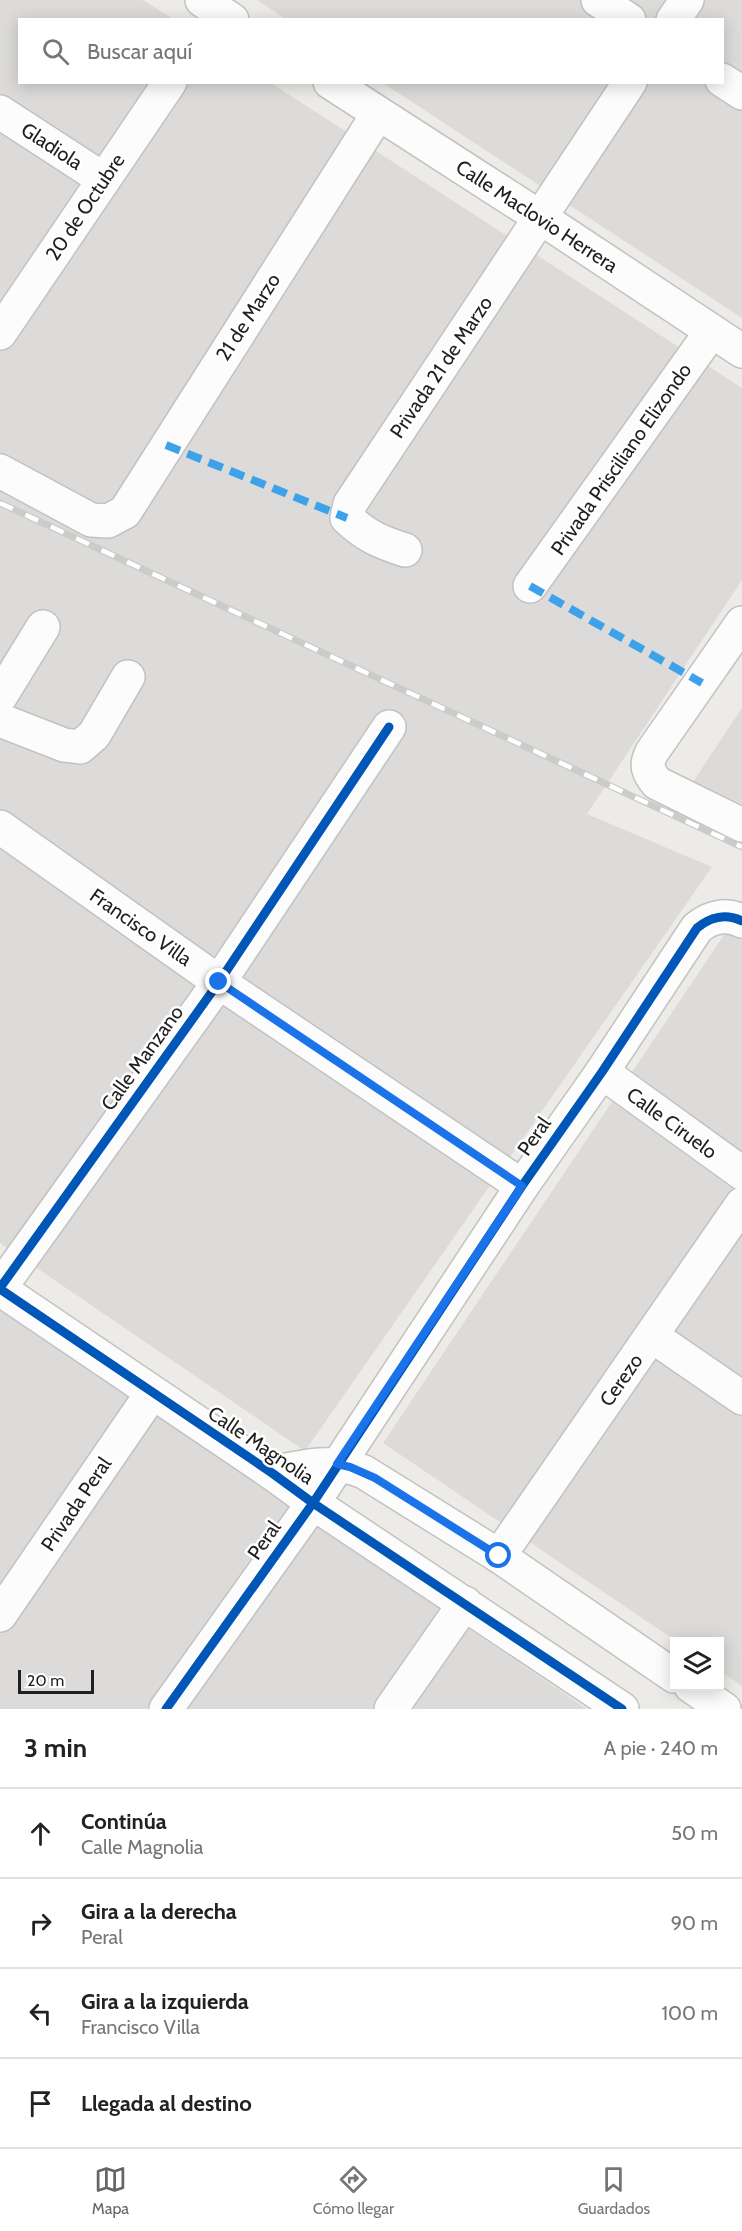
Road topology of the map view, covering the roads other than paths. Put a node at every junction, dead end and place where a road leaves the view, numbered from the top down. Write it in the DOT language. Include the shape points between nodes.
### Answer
graph roads {
  1 [pos="598,0"];
  2 [pos="687,0"];
  3 [pos="626,18"];
  4 [pos="674,18"];
  5 [pos="724,81"];
  6 [pos="169,84"];
  7 [pos="333,84"];
  8 [pos="629,84"];
  9 [pos="742,93"];
  10 [pos="0,112"];
  11 [pos="378,114"];
  12 [pos="104,179"];
  13 [pos="541,218"];
  14 [pos="711,332"];
  15 [pos="0,333"];
  16 [pos="742,351"];
  17 [pos="0,471"];
  18 [pos="405,550"];
  19 [pos="530,586"];
  20 [pos="742,623"];
  21 [pos="43,627"];
  22 [pos="128,677"];
  23 [pos="0,697"];
  24 [pos="0,720"];
  25 [pos="389,727"];
  26 [pos="742,825"];
  27 [pos="0,826"];
  28 [pos="728,919"];
  29 [pos="219,982"];
  30 [pos="602,1072"];
  31 [pos="742,1173"];
  32 [pos="522,1186"];
  33 [pos="742,1204"];
  34 [pos="0,1288"];
  35 [pos="652,1336"];
  36 [pos="152,1393"];
  37 [pos="742,1398"];
  38 [pos="337,1464"];
  39 [pos="272,1473"];
  40 [pos="313,1503"];
  41 [pos="499,1556"];
  42 [pos="465,1603"];
  43 [pos="0,1615"];
  44 [pos="670,1673"];
  45 [pos="698,1691"];
  46 [pos="614,1707"];
  47 [pos="166,1709"];
  48 [pos="391,1709"];
  49 [pos="724,1709"];
  1 -- 3 [label="street"];
  2 -- 4 [label="street"];
  5 -- 9 [label="street"];
  6 -- 12 [label="street, 20 de Octubre"];
  7 -- 11 [label="street, Calle Maclovio Herrera"];
  8 -- 13 [label="street, Privada 21 de Marzo"];
  10 -- 12 [label="street, Gladiola"];
  11 -- 13 [label="street, Calle Maclovio Herrera"];
  11 -- 17 [label="street, 21 de Marzo" via="131,505 115,518 91,520"];
  12 -- 15 [label="street, 20 de Octubre"];
  13 -- 14 [label="street, Calle Maclovio Herrera"];
  13 -- 18 [label="street, Privada 21 de Marzo" via="347,511 347,518 364,534"];
  14 -- 16 [label="street, Calle Maclovio Herrera"];
  14 -- 19 [label="street, Privada Prisciliano Elizondo"];
  20 -- 26 [label="street" via="652,752 647,765 657,783"];
  21 -- 23 [label="street"];
  22 -- 24 [label="street" via="94,735 80,747 64,745"];
  25 -- 29 [label="street, Calle Manzano"];
  27 -- 29 [label="street, Francisco Villa"];
  28 -- 30 [label="street, Peral" via="697,928"];
  29 -- 32 [label="street, Francisco Villa"];
  29 -- 34 [label="street, Calle Manzano"];
  30 -- 31 [label="street, Calle Ciruelo"];
  30 -- 32 [label="street, Peral"];
  32 -- 38 [label="street, Peral"];
  33 -- 35 [label="street, Cerezo"];
  34 -- 36 [label="street, Calle Magnolia"];
  35 -- 37 [label="street"];
  35 -- 41 [label="street, Cerezo"];
  36 -- 39 [label="street, Calle Magnolia"];
  36 -- 43 [label="street, Privada Peral"];
  38 -- 39 [label="street, Calle Magnolia"];
  38 -- 40 [label="street, Peral"];
  38 -- 41 [label="street, Calle Magnolia" via="375,1478"];
  39 -- 40 [label="street, Calle Magnolia"];
  40 -- 42 [label="street, Calle Magnolia"];
  40 -- 47 [label="street, Peral"];
  41 -- 44 [label="street, Calle Magnolia"];
  42 -- 46 [label="street, Calle Magnolia"];
  42 -- 48 [label="street"];
  45 -- 49 [label="street"];
}
